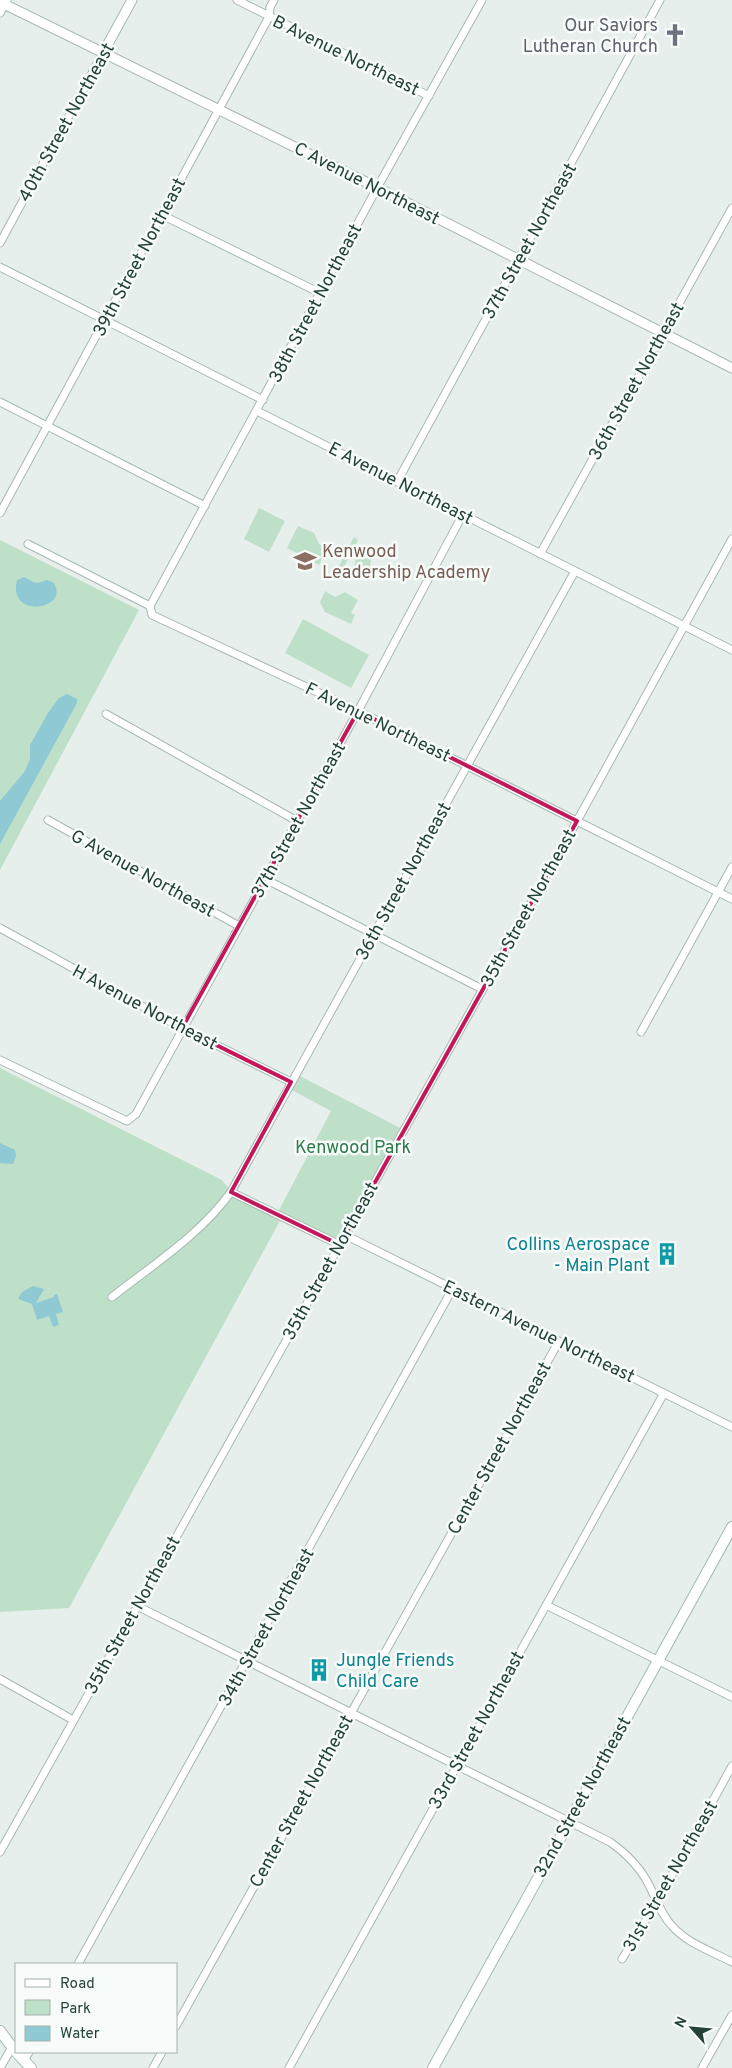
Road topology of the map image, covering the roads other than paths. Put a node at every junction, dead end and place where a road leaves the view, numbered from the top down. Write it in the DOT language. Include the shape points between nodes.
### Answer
graph roads {
  1 [pos="132,0"];
  2 [pos="237,0"];
  3 [pos="274,0"];
  4 [pos="482,0"];
  5 [pos="660,0"];
  6 [pos="4,2"];
  7 [pos="0,13"];
  8 [pos="269,16"];
  9 [pos="103,53"];
  10 [pos="429,96"];
  11 [pos="219,109"];
  12 [pos="377,188"];
  13 [pos="732,208"];
  14 [pos="162,215"];
  15 [pos="0,243"];
  16 [pos="518,260"];
  17 [pos="0,267"];
  18 [pos="320,293"];
  19 [pos="105,320"];
  20 [pos="663,333"];
  21 [pos="732,368"];
  22 [pos="263,400"];
  23 [pos="0,402"];
  24 [pos="257,412"];
  25 [pos="48,425"];
  26 [pos="397,482"];
  27 [pos="206,506"];
  28 [pos="0,513"];
  29 [pos="463,514"];
  30 [pos="732,539"];
  31 [pos="28,544"];
  32 [pos="540,554"];
  33 [pos="575,571"];
  34 [pos="150,606"];
  35 [pos="684,626"];
  36 [pos="732,650"];
  37 [pos="358,711"];
  38 [pos="106,714"];
  39 [pos="468,765"];
  40 [pos="48,820"];
  41 [pos="297,820"];
  42 [pos="577,821"];
  43 [pos="732,867"];
  44 [pos="265,879"];
  45 [pos="718,892"];
  46 [pos="732,899"];
  47 [pos="239,926"];
  48 [pos="0,928"];
  49 [pos="374,934"];
  50 [pos="482,990"];
  51 [pos="182,1028"];
  52 [pos="641,1032"];
  53 [pos="0,1060"];
  54 [pos="291,1082"];
  55 [pos="231,1192"];
  56 [pos="345,1235"];
  57 [pos="340,1245"];
  58 [pos="453,1288"];
  59 [pos="112,1297"];
  60 [pos="559,1341"];
  61 [pos="664,1393"];
  62 [pos="732,1427"];
  63 [pos="732,1527"];
  64 [pos="546,1604"];
  65 [pos="137,1606"];
  66 [pos="658,1660"];
  67 [pos="248,1661"];
  68 [pos="0,1679"];
  69 [pos="732,1697"];
  70 [pos="350,1713"];
  71 [pos="73,1720"];
  72 [pos="456,1765"];
  73 [pos="732,1766"];
  74 [pos="568,1821"];
  75 [pos="0,1852"];
  76 [pos="657,1902"];
  77 [pos="622,1959"];
  78 [pos="732,1962"];
  79 [pos="79,1963"];
  80 [pos="732,2014"];
  81 [pos="178,2022"];
  82 [pos="0,2031"];
  83 [pos="15,2050"];
  84 [pos="161,2053"];
  85 [pos="0,2068"];
  86 [pos="153,2068"];
  87 [pos="289,2068"];
  88 [pos="433,2068"];
  89 [pos="702,2068"];
  1 -- 9 [label="street, 40th Street Northeast"];
  2 -- 8 [label="street, B Avenue Northeast"];
  3 -- 8 [label="street, 39th Street Northeast"];
  4 -- 10 [label="street, 38th Street Northeast"];
  5 -- 16 [label="street, 37th Street Northeast"];
  6 -- 7 [label="street"];
  6 -- 9 [label="street, C Avenue Northeast"];
  8 -- 10 [label="street, B Avenue Northeast"];
  8 -- 11 [label="street, 39th Street Northeast"];
  9 -- 11 [label="street, C Avenue Northeast"];
  9 -- 15 [label="street, 40th Street Northeast"];
  10 -- 12 [label="street, 38th Street Northeast"];
  11 -- 12 [label="street, C Avenue Northeast"];
  11 -- 14 [label="street, 39th Street Northeast"];
  12 -- 16 [label="street, C Avenue Northeast"];
  12 -- 18 [label="street, 38th Street Northeast"];
  13 -- 20 [label="street, 36th Street Northeast"];
  14 -- 18 [label="street"];
  14 -- 19 [label="street, 39th Street Northeast"];
  16 -- 20 [label="street, C Avenue Northeast"];
  16 -- 26 [label="street, 37th Street Northeast"];
  17 -- 19 [label="street"];
  18 -- 22 [label="street, 38th Street Northeast"];
  19 -- 22 [label="street"];
  19 -- 25 [label="street, 39th Street Northeast"];
  20 -- 21 [label="street, C Avenue Northeast"];
  20 -- 32 [label="street, 36th Street Northeast"];
  22 -- 24 [label="street, 38th Street Northeast"];
  23 -- 25 [label="street"];
  24 -- 26 [label="street, E Avenue Northeast"];
  24 -- 27 [label="street, 38th Street Northeast"];
  25 -- 27 [label="street"];
  25 -- 28 [label="street, 39th Street Northeast"];
  26 -- 29 [label="street, E Avenue Northeast"];
  27 -- 34 [label="street, 38th Street Northeast"];
  29 -- 32 [label="street, E Avenue Northeast"];
  29 -- 37 [label="street, 37th Street Northeast"];
  30 -- 35 [label="street, 35th Street Northeast"];
  31 -- 34 [label="street, F Avenue Northeast"];
  32 -- 33 [label="street, E Avenue Northeast"];
  33 -- 35 [label="street, E Avenue Northeast"];
  33 -- 39 [label="street, 36th Street Northeast"];
  34 -- 37 [label="street, F Avenue Northeast" via="152,615"];
  35 -- 36 [label="street, E Avenue Northeast"];
  35 -- 42 [label="street, 35th Street Northeast"];
  37 -- 39 [label="street, F Avenue Northeast"];
  37 -- 41 [label="street, 37th Street Northeast"];
  38 -- 41 [label="street"];
  39 -- 42 [label="street, F Avenue Northeast"];
  39 -- 49 [label="street, 36th Street Northeast"];
  40 -- 47 [label="street, G Avenue Northeast"];
  41 -- 44 [label="street, 37th Street Northeast"];
  42 -- 45 [label="street, F Avenue Northeast"];
  42 -- 50 [label="street, 35th Street Northeast"];
  43 -- 45 [label="street"];
  44 -- 47 [label="street, 37th Street Northeast"];
  44 -- 49 [label="street"];
  45 -- 46 [label="street, F Avenue Northeast"];
  45 -- 52 [label="street"];
  47 -- 51 [label="street, 37th Street Northeast"];
  48 -- 51 [label="street, H Avenue Northeast"];
  49 -- 50 [label="street"];
  49 -- 54 [label="street, 36th Street Northeast"];
  50 -- 56 [label="street, 35th Street Northeast"];
  51 -- 53 [label="street, 37th Street Northeast" via="136,1114 127,1122"];
  51 -- 54 [label="street, H Avenue Northeast"];
  54 -- 55 [label="street, 36th Street Northeast"];
  55 -- 57 [label="street"];
  55 -- 59 [label="street, 36th Street Northeast" via="194,1234"];
  56 -- 57 [label="street, 35th Street Northeast"];
  56 -- 58 [label="street, Eastern Avenue Northeast"];
  57 -- 65 [label="street, 35th Street Northeast"];
  58 -- 60 [label="street, Eastern Avenue Northeast"];
  58 -- 67 [label="street, 34th Street Northeast"];
  60 -- 61 [label="street, Eastern Avenue Northeast"];
  60 -- 70 [label="street, Center Street Northeast"];
  61 -- 62 [label="street, Eastern Avenue Northeast"];
  61 -- 64 [label="street, 33rd Street Northeast"];
  63 -- 66 [label="main road, 32nd Street Northeast"];
  64 -- 66 [label="street"];
  64 -- 72 [label="street, 33rd Street Northeast"];
  65 -- 67 [label="street"];
  65 -- 71 [label="street, 35th Street Northeast"];
  66 -- 69 [label="street"];
  66 -- 74 [label="main road, 32nd Street Northeast"];
  67 -- 70 [label="street"];
  67 -- 79 [label="street, 34th Street Northeast"];
  68 -- 71 [label="street"];
  70 -- 72 [label="street"];
  70 -- 81 [label="street, Center Street Northeast"];
  71 -- 75 [label="street, 35th Street Northeast"];
  72 -- 74 [label="street"];
  72 -- 87 [label="street, 33rd Street Northeast"];
  73 -- 76 [label="street, 31st Street Northeast"];
  74 -- 76 [label="street" via="625,1852 642,1872"];
  74 -- 88 [label="main road, 32nd Street Northeast"];
  76 -- 77 [label="street, 31st Street Northeast"];
  76 -- 78 [label="street" via="664,1916 683,1937"];
  80 -- 89 [label="street"];
  82 -- 83 [label="main road"];
  83 -- 85 [label="street"];
  84 -- 86 [label="street"];
}
